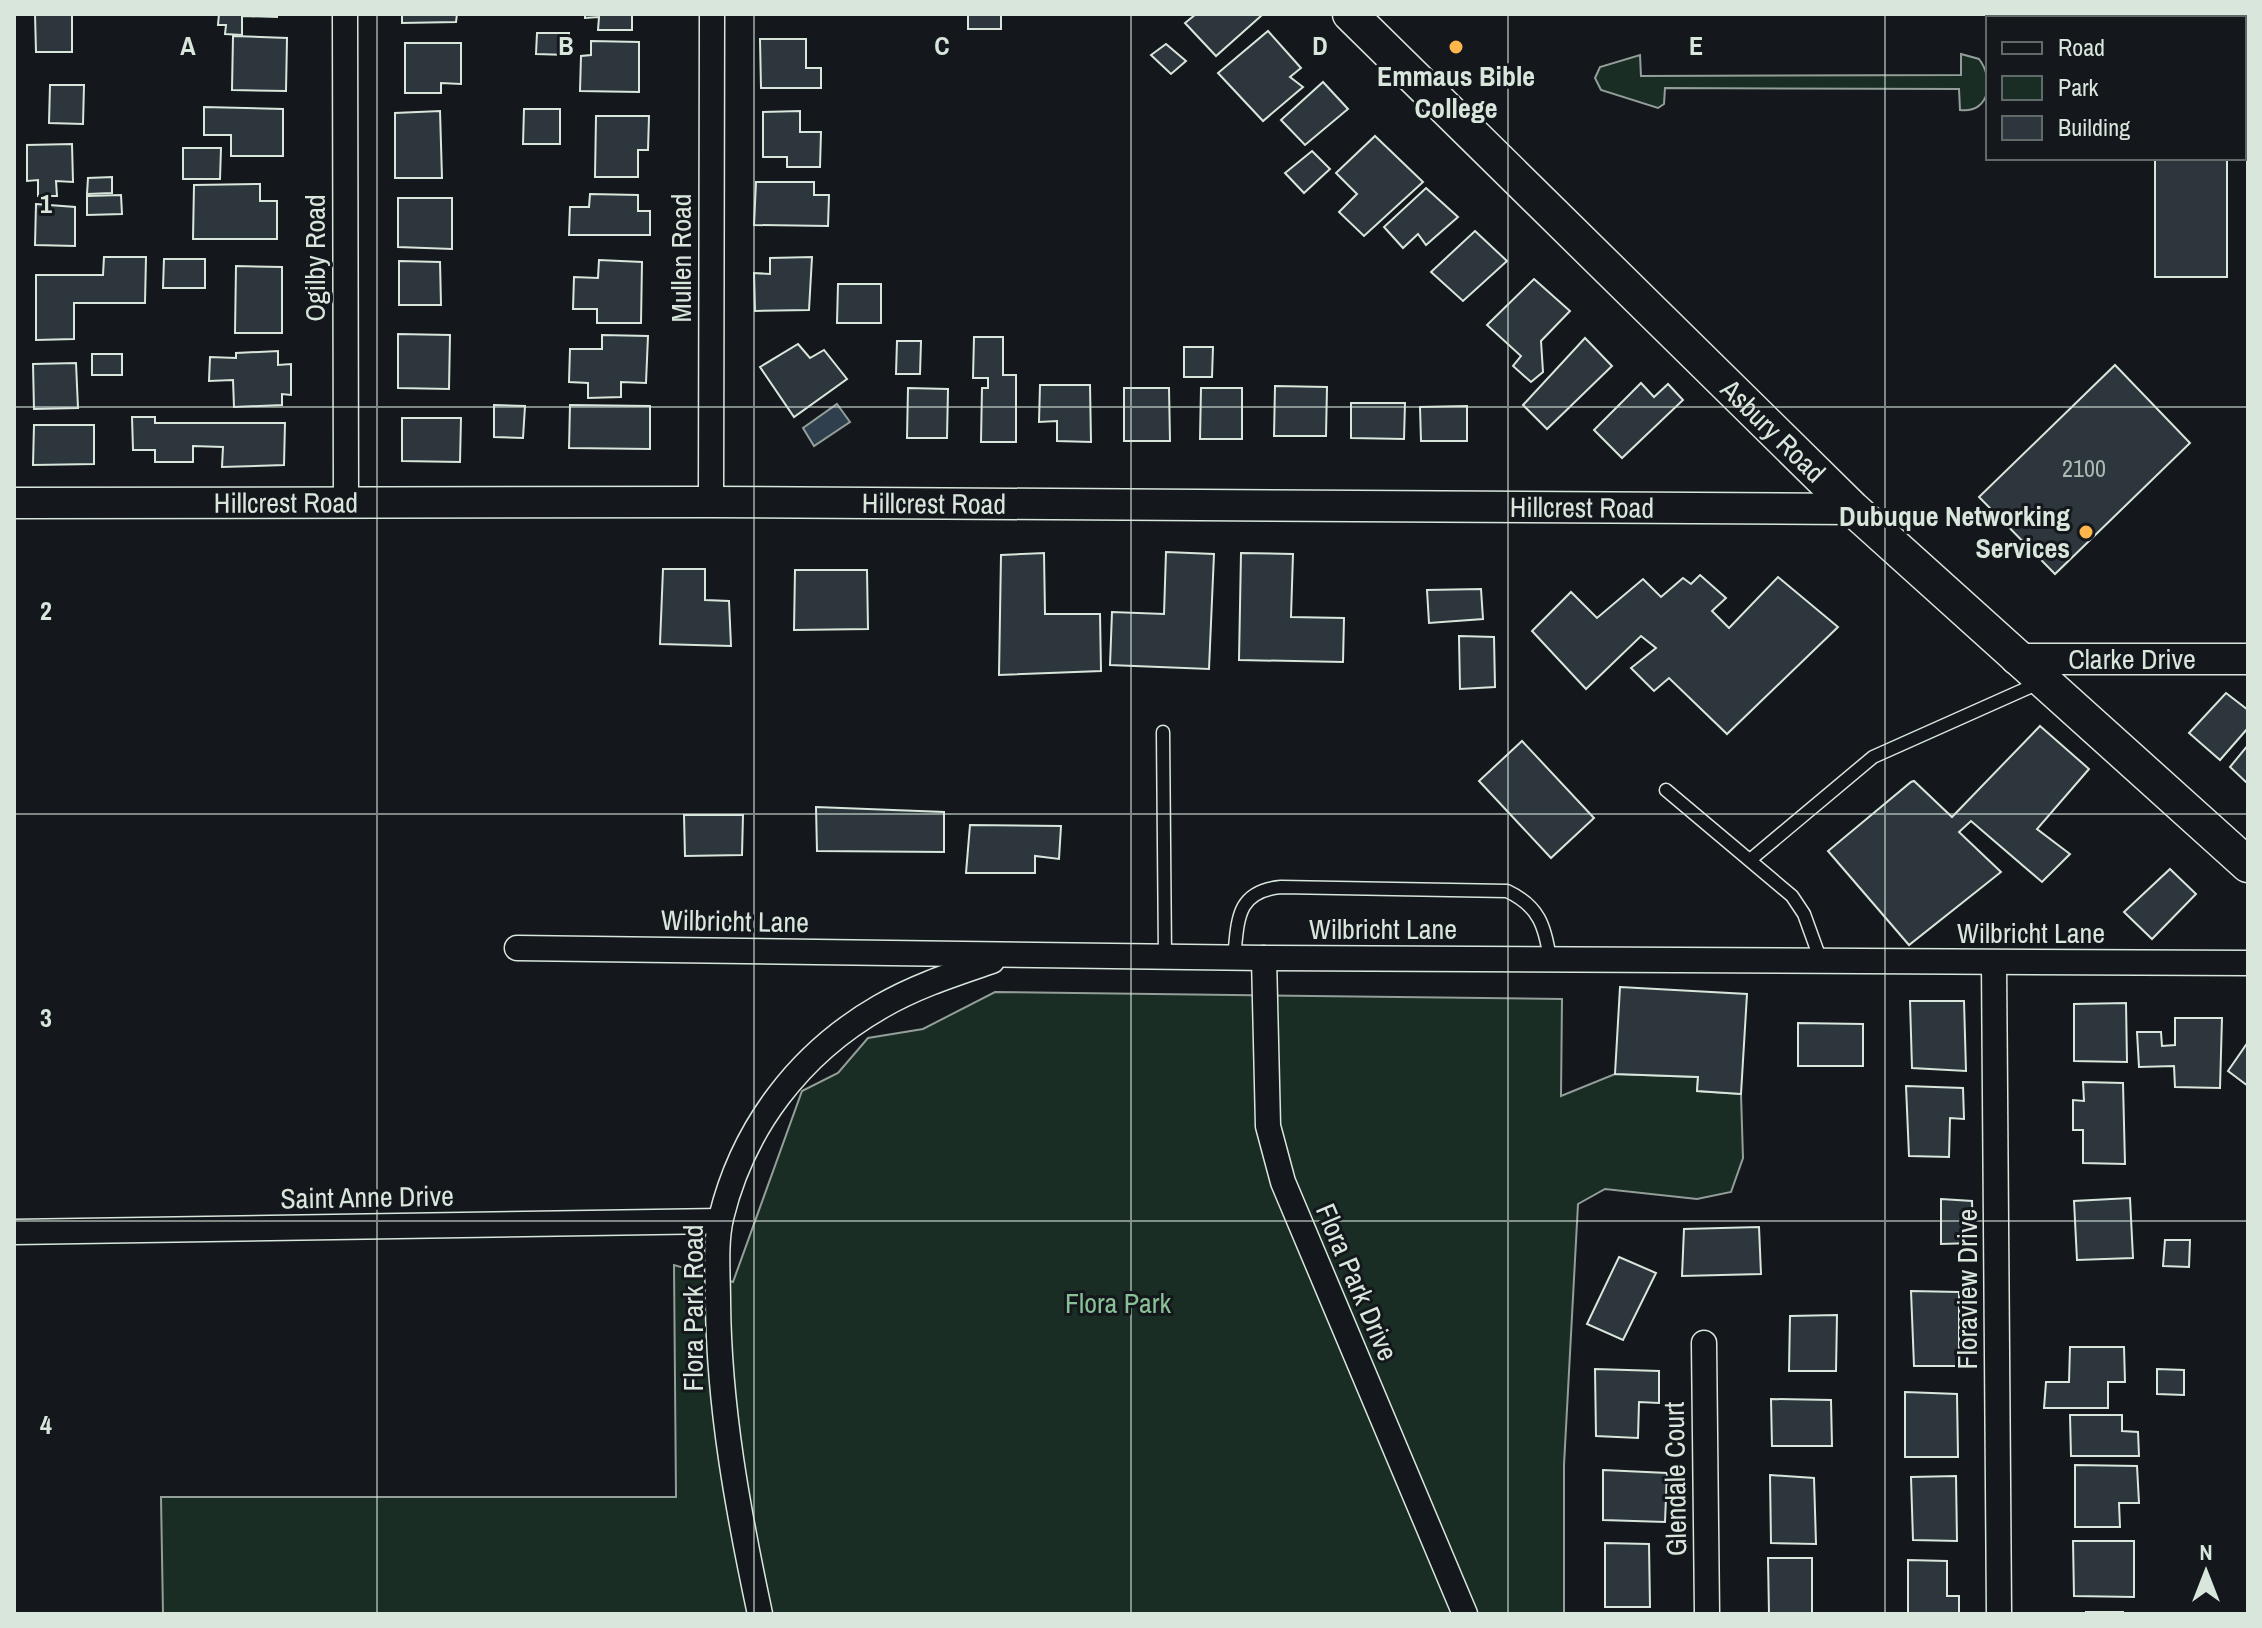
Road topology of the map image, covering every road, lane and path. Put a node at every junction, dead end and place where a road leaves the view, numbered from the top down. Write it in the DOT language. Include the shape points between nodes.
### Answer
graph roads {
  1 [pos="345,14"];
  2 [pos="712,14"];
  3 [pos="1350,14"];
  4 [pos="346,502"];
  5 [pos="711,502"];
  6 [pos="14,503"];
  7 [pos="1853,509"];
  8 [pos="2016,659"];
  9 [pos="2248,659"];
  10 [pos="2042,682"];
  11 [pos="1163,732"];
  12 [pos="1666,790"];
  13 [pos="1750,860"];
  14 [pos="2248,865"];
  15 [pos="517,948"];
  16 [pos="1009,955"];
  17 [pos="1165,957"];
  18 [pos="1234,958"];
  19 [pos="1264,958"];
  20 [pos="1550,959"];
  21 [pos="1821,961"];
  22 [pos="1994,963"];
  23 [pos="2248,963"];
  24 [pos="720,1221"];
  25 [pos="14,1232"];
  26 [pos="1704,1343"];
  27 [pos="760,1614"];
  28 [pos="1465,1614"];
  29 [pos="1707,1614"];
  30 [pos="1999,1614"];
  1 -- 4 [label="street, Ogilby Road"];
  2 -- 5 [label="street, Mullen Road"];
  3 -- 7 [label="main road, Asbury Road"];
  4 -- 5 [label="street, Hillcrest Road"];
  4 -- 6 [label="street, Hillcrest Road"];
  5 -- 7 [label="street, Hillcrest Road"];
  7 -- 8 [label="main road, Asbury Road"];
  8 -- 9 [label="street, Clarke Drive"];
  8 -- 10 [label="main road, Asbury Road"];
  10 -- 13 [label="lane" via="1873,757"];
  10 -- 14 [label="main road, Asbury Road"];
  11 -- 17 [label="lane"];
  12 -- 13 [label="lane"];
  13 -- 21 [label="lane" via="1792,896"];
  15 -- 16 [label="street, Wilbricht Lane"];
  16 -- 17 [label="street, Wilbricht Lane"];
  16 -- 24 [label="street, Flora Park Road" via="920,986 817,1053 759,1123 732,1180"];
  17 -- 18 [label="street, Wilbricht Lane"];
  18 -- 19 [label="street, Wilbricht Lane"];
  18 -- 20 [label="lane" via="1239,914 1248,898 1264,888 1281,887 1507,891 1526,900 1545,924"];
  19 -- 20 [label="street, Wilbricht Lane"];
  19 -- 28 [label="street, Flora Park Drive" via="1268,1126 1283,1182"];
  20 -- 21 [label="street, Wilbricht Lane"];
  21 -- 22 [label="street, Wilbricht Lane"];
  22 -- 23 [label="street, Wilbricht Lane"];
  22 -- 30 [label="street, Floraview Drive"];
  24 -- 25 [label="street, Saint Anne Drive"];
  24 -- 27 [label="street, Flora Park Road" via="723,1409"];
  26 -- 29 [label="street, Glendale Court"];
}
